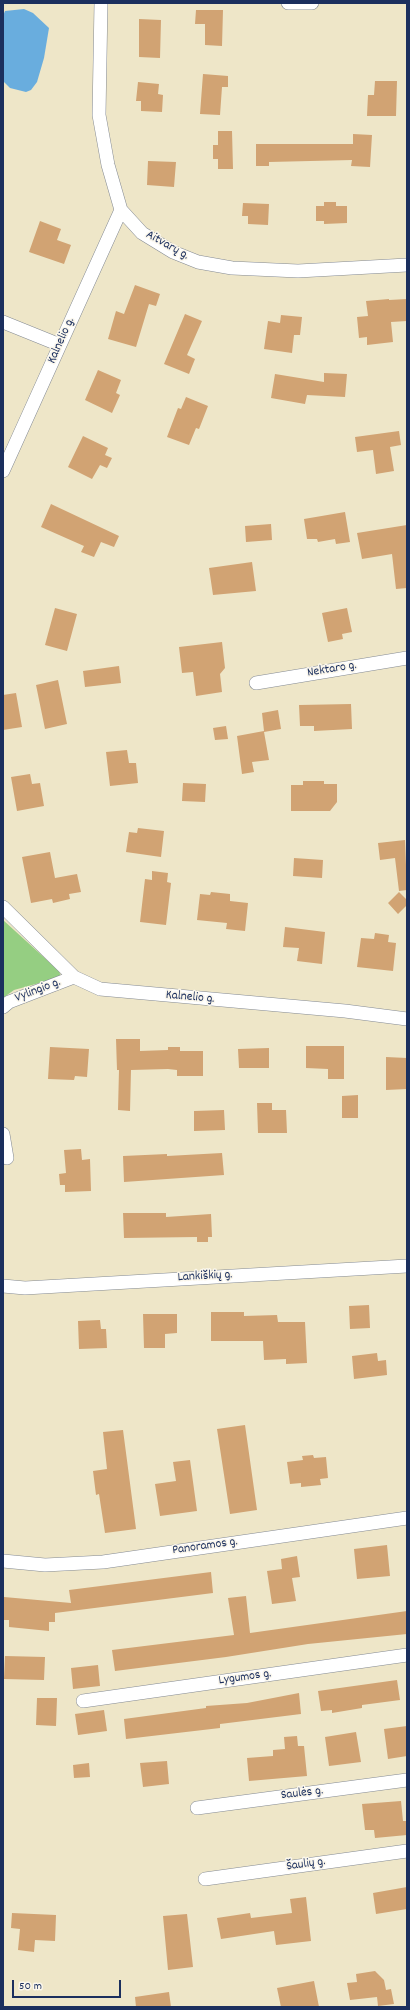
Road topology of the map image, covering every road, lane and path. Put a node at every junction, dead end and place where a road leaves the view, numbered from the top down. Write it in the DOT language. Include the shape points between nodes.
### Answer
graph roads {
  1 [pos="101,3"];
  2 [pos="288,3"];
  3 [pos="312,3"];
  4 [pos="121,210"];
  5 [pos="407,265"];
  6 [pos="3,322"];
  7 [pos="60,345"];
  8 [pos="3,471"];
  9 [pos="407,658"];
  10 [pos="256,683"];
  11 [pos="3,907"];
  12 [pos="74,977"];
  13 [pos="3,1007"];
  14 [pos="407,1019"];
  15 [pos="3,1134"];
  16 [pos="7,1158"];
  17 [pos="407,1266"];
  18 [pos="3,1286"];
  19 [pos="407,1518"];
  20 [pos="3,1561"];
  21 [pos="407,1655"];
  22 [pos="83,1701"];
  23 [pos="407,1780"];
  24 [pos="197,1808"];
  25 [pos="407,1851"];
  26 [pos="205,1879"];
  1 -- 4 [label="street, Aitvarų g." via="100,115 108,165"];
  2 -- 3 [label="street"];
  4 -- 5 [label="street, Aitvarų g." via="142,233 173,252 198,262 232,268 298,271"];
  4 -- 7 [label="street, Kalnelio g."];
  6 -- 7 [label="street"];
  7 -- 8 [label="street, Kalnelio g."];
  9 -- 10 [label="street, Nektaro g."];
  11 -- 12 [label="street, Kalnelio g."];
  12 -- 13 [label="street, Vylingio g." via="9,1002"];
  12 -- 14 [label="street, Kalnelio g." via="100,990 345,1011"];
  15 -- 16 [label="street"];
  17 -- 18 [label="street, Lankiškių g." via="25,1288"];
  19 -- 20 [label="street, Panoramos g." via="103,1562 45,1565"];
  21 -- 22 [label="street, Lygumos g."];
  23 -- 24 [label="street, Saulės g."];
  25 -- 26 [label="street, Šaulių g."];
}
